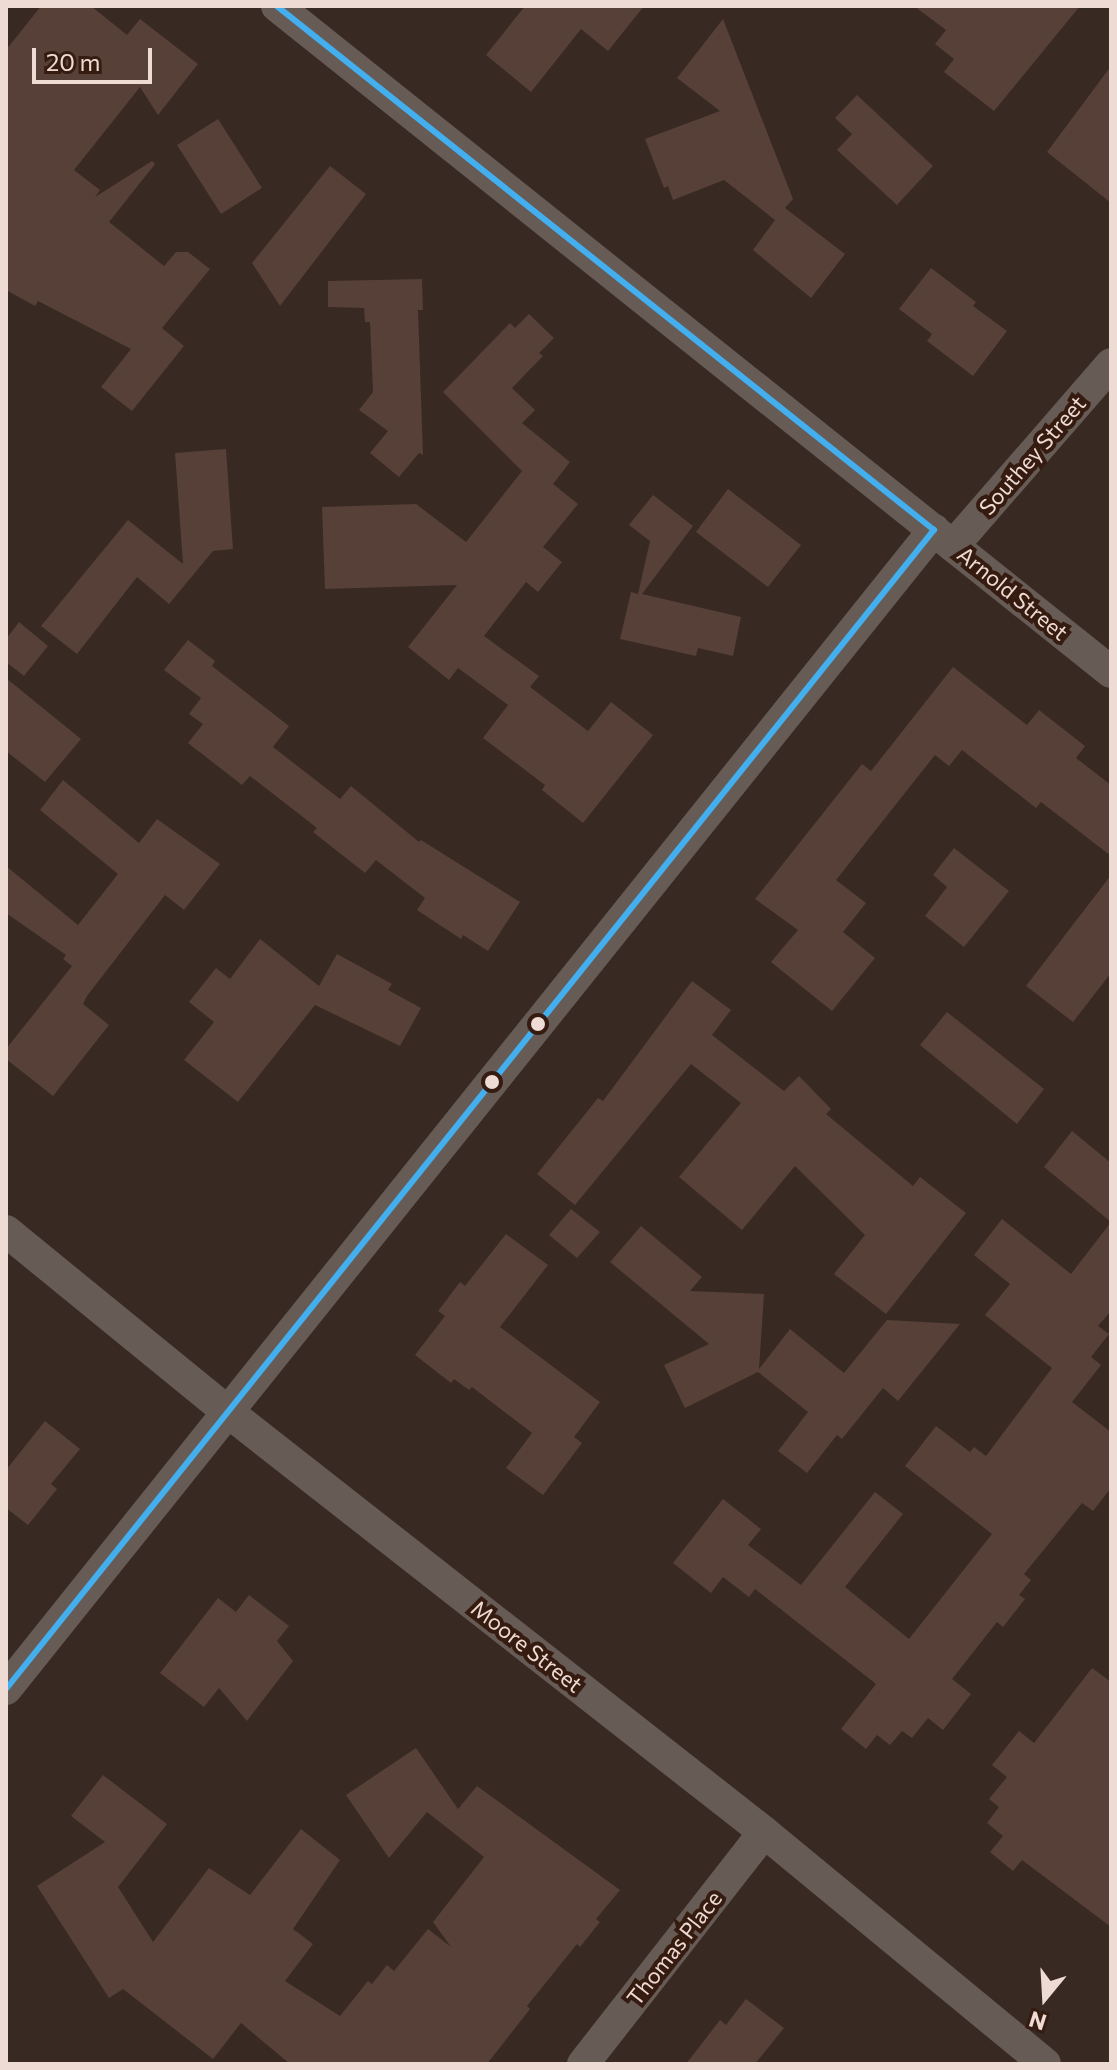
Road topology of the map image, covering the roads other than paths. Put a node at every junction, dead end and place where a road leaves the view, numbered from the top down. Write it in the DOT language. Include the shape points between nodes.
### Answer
graph roads {
  1 [pos="277,6"];
  2 [pos="1111,364"];
  3 [pos="944,538"];
  4 [pos="1111,672"];
  5 [pos="6,1231"];
  6 [pos="228,1412"];
  7 [pos="6,1689"];
  8 [pos="764,1832"];
  9 [pos="583,2064"];
  10 [pos="1045,2064"];
  1 -- 3 [label="street, Arnold Street"];
  2 -- 3 [label="street, Southey Street"];
  3 -- 4 [label="street, Arnold Street"];
  3 -- 6 [label="street, Southey Street"];
  5 -- 6 [label="street, Moore Street"];
  6 -- 7 [label="street, Southey Street"];
  6 -- 8 [label="street, Moore Street"];
  8 -- 9 [label="street, Thomas Place"];
  8 -- 10 [label="street, Moore Street"];
}
